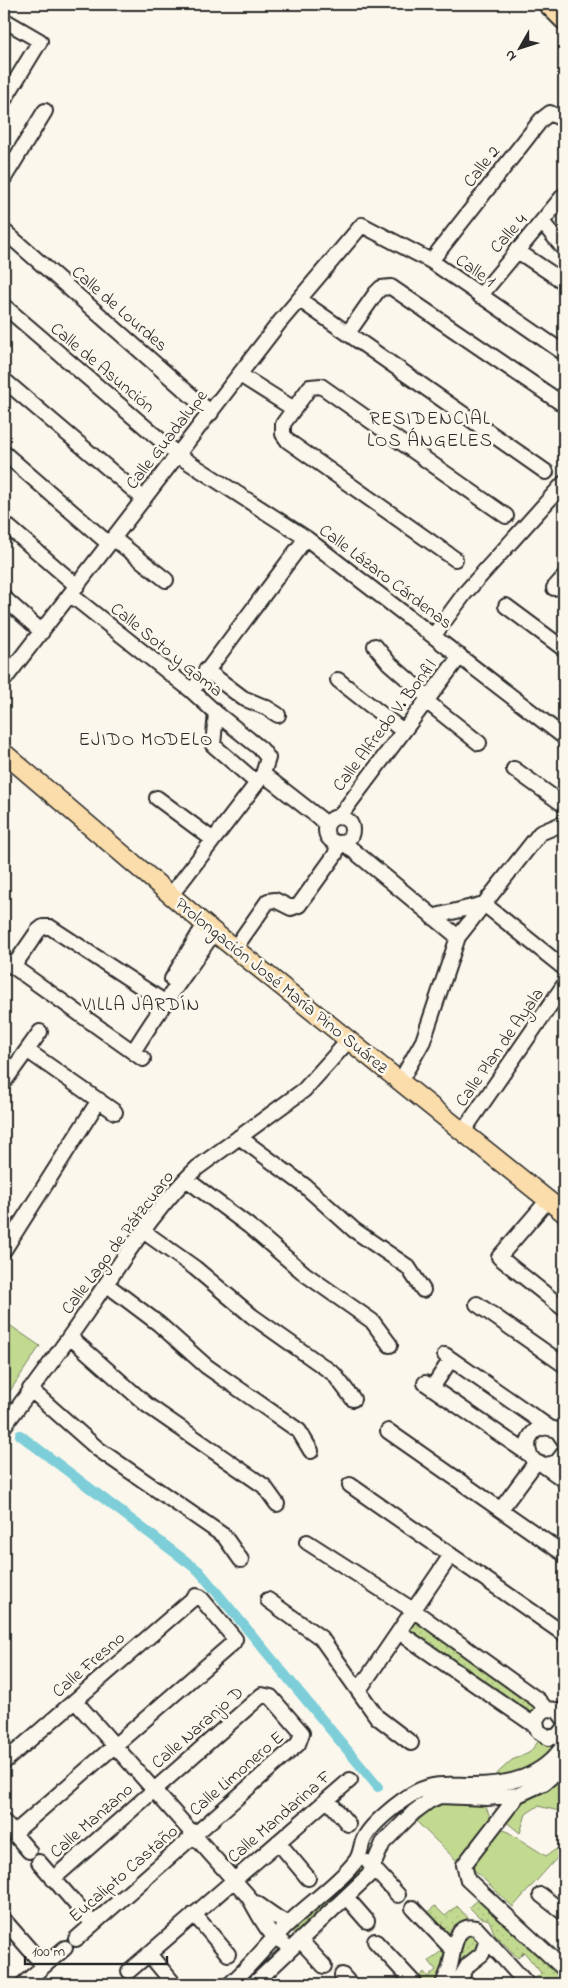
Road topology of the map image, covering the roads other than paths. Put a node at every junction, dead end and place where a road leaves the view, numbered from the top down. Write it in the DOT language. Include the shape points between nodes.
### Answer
graph roads {
  1 [pos="549,4"];
  2 [pos="557,4"];
  3 [pos="564,12"];
  4 [pos="564,19"];
  5 [pos="4,20"];
  6 [pos="4,99"];
  7 [pos="45,111"];
  8 [pos="563,115"];
  9 [pos="4,178"];
  10 [pos="564,195"];
  11 [pos="543,223"];
  12 [pos="362,225"];
  13 [pos="4,231"];
  14 [pos="564,249"];
  15 [pos="516,250"];
  16 [pos="431,261"];
  17 [pos="564,282"];
  18 [pos="480,296"];
  19 [pos="300,300"];
  20 [pos="4,306"];
  21 [pos="348,333"];
  22 [pos="564,353"];
  23 [pos="240,375"];
  24 [pos="4,380"];
  25 [pos="564,405"];
  26 [pos="294,409"];
  27 [pos="211,413"];
  28 [pos="4,453"];
  29 [pos="178,456"];
  30 [pos="546,472"];
  31 [pos="564,483"];
  32 [pos="144,499"];
  33 [pos="506,516"];
  34 [pos="4,523"];
  35 [pos="306,538"];
  36 [pos="111,541"];
  37 [pos="455,559"];
  38 [pos="564,577"];
  39 [pos="166,580"];
  40 [pos="554,588"];
  41 [pos="74,591"];
  42 [pos="4,598"];
  43 [pos="506,606"];
  44 [pos="42,632"];
  45 [pos="434,635"];
  46 [pos="375,646"];
  47 [pos="564,649"];
  48 [pos="460,656"];
  49 [pos="206,670"];
  50 [pos="5,675"];
  51 [pos="338,680"];
  52 [pos="192,691"];
  53 [pos="427,699"];
  54 [pos="216,713"];
  55 [pos="278,715"];
  56 [pos="403,731"];
  57 [pos="564,737"];
  58 [pos="479,743"];
  59 [pos="4,753"];
  60 [pos="514,769"];
  61 [pos="260,779"];
  62 [pos="157,798"];
  63 [pos="564,805"];
  64 [pos="333,821"];
  65 [pos="563,825"];
  66 [pos="212,839"];
  67 [pos="341,842"];
  68 [pos="170,896"];
  69 [pos="484,904"];
  70 [pos="432,917"];
  71 [pos="210,928"];
  72 [pos="458,937"];
  73 [pos="235,948"];
  74 [pos="9,964"];
  75 [pos="564,968"];
  76 [pos="564,985"];
  77 [pos="163,1001"];
  78 [pos="40,1032"];
  79 [pos="348,1041"];
  80 [pos="28,1051"];
  81 [pos="400,1080"];
  82 [pos="4,1082"];
  83 [pos="98,1100"];
  84 [pos="115,1112"];
  85 [pos="464,1130"];
  86 [pos="239,1137"];
  87 [pos="186,1179"];
  88 [pos="548,1200"];
  89 [pos="564,1213"];
  90 [pos="143,1231"];
  91 [pos="4,1250"];
  92 [pos="106,1284"];
  93 [pos="423,1290"];
  94 [pos="477,1304"];
  95 [pos="564,1309"];
  96 [pos="70,1337"];
  97 [pos="390,1345"];
  98 [pos="564,1364"];
  99 [pos="30,1389"];
  100 [pos="352,1398"];
  101 [pos="4,1426"];
  102 [pos="388,1431"];
  103 [pos="560,1432"];
  104 [pos="311,1451"];
  105 [pos="564,1453"];
  106 [pos="536,1461"];
  107 [pos="564,1480"];
  108 [pos="350,1485"];
  109 [pos="277,1504"];
  110 [pos="501,1509"];
  111 [pos="308,1542"];
  112 [pos="564,1554"];
  113 [pos="451,1555"];
  114 [pos="241,1560"];
  115 [pos="268,1600"];
  116 [pos="413,1610"];
  117 [pos="399,1632"];
  118 [pos="564,1634"];
  119 [pos="359,1690"];
  120 [pos="265,1694"];
  121 [pos="75,1700"];
  122 [pos="546,1709"];
  123 [pos="564,1719"];
  124 [pos="536,1727"];
  125 [pos="564,1728"];
  126 [pos="549,1738"];
  127 [pos="411,1744"];
  128 [pos="115,1746"];
  129 [pos="563,1748"];
  130 [pos="4,1762"];
  131 [pos="564,1766"];
  132 [pos="350,1780"];
  133 [pos="154,1790"];
  134 [pos="518,1795"];
  135 [pos="328,1800"];
  136 [pos="4,1822"];
  137 [pos="348,1824"];
  138 [pos="14,1833"];
  139 [pos="194,1835"];
  140 [pos="278,1842"];
  141 [pos="29,1851"];
  142 [pos="360,1854"];
  143 [pos="39,1862"];
  144 [pos="374,1867"];
  145 [pos="308,1878"];
  146 [pos="53,1879"];
  147 [pos="234,1880"];
  148 [pos="398,1895"];
  149 [pos="541,1895"];
  150 [pos="248,1896"];
  151 [pos="346,1898"];
  152 [pos="413,1908"];
  153 [pos="194,1914"];
  154 [pos="564,1914"];
  155 [pos="4,1920"];
  156 [pos="367,1921"];
  157 [pos="289,1923"];
  158 [pos="93,1924"];
  159 [pos="275,1938"];
  160 [pos="76,1939"];
  161 [pos="487,1940"];
  162 [pos="375,1941"];
  163 [pos="297,1944"];
  164 [pos="65,1948"];
  165 [pos="453,1950"];
  166 [pos="149,1954"];
  167 [pos="228,1954"];
  168 [pos="44,1966"];
  169 [pos="324,1966"];
  170 [pos="564,1969"];
  171 [pos="129,1971"];
  172 [pos="23,1984"];
  173 [pos="174,1984"];
  174 [pos="230,1984"];
  175 [pos="254,1984"];
  176 [pos="415,1984"];
  177 [pos="442,1984"];
  178 [pos="456,1984"];
  179 [pos="527,1984"];
  1 -- 4 [label="highway"];
  2 -- 3 [label="highway"];
  5 -- 6 [label="street" via="40,41"];
  7 -- 9 [label="street"];
  8 -- 16 [label="street, Calle 2" via="550,113 540,120"];
  10 -- 11 [label="street, Calle 4"];
  11 -- 14 [label="street"];
  11 -- 15 [label="street, Calle 4"];
  12 -- 16 [label="street, Calle 1"];
  12 -- 19 [label="street, Calle Guadalupe"];
  13 -- 27 [label="street, Calle de Lourdes"];
  15 -- 17 [label="street"];
  15 -- 18 [label="street, Calle 4"];
  16 -- 18 [label="street, Calle 1"];
  18 -- 22 [label="street, Calle 1"];
  19 -- 21 [label="street"];
  19 -- 23 [label="street, Calle Guadalupe"];
  20 -- 29 [label="street, Calle de Asunción"];
  21 -- 25 [label="street" via="376,293 386,286 391,287"];
  21 -- 30 [label="street"];
  23 -- 26 [label="street"];
  23 -- 27 [label="street, Calle Guadalupe"];
  24 -- 32 [label="street"];
  26 -- 33 [label="street" via="310,387 321,386"];
  26 -- 37 [label="street" via="283,424 283,434 288,441"];
  27 -- 29 [label="street, Calle Guadalupe"];
  28 -- 36 [label="street"];
  29 -- 32 [label="street, Calle Guadalupe"];
  29 -- 35 [label="street, Calle Lázaro Cárdenas"];
  31 -- 45 [label="street" via="465,593"];
  32 -- 36 [label="street, Calle Guadalupe"];
  34 -- 41 [label="street, Calle Soto y Gama"];
  35 -- 45 [label="street, Calle Lázaro Cárdenas"];
  35 -- 49 [label="street"];
  36 -- 39 [label="street"];
  36 -- 41 [label="street, Calle Guadalupe"];
  38 -- 40 [label="street"];
  41 -- 44 [label="street, Calle Guadalupe"];
  41 -- 52 [label="street, Calle Soto y Gama"];
  42 -- 44 [label="street"];
  43 -- 47 [label="street"];
  44 -- 50 [label="street, Calle Guadalupe"];
  45 -- 48 [label="street, Calle Lázaro Cárdenas"];
  46 -- 53 [label="street"];
  48 -- 53 [label="street, Calle Alfredo V. Bonfil"];
  48 -- 57 [label="street, Calle Lázaro Cárdenas"];
  49 -- 52 [label="street"];
  49 -- 55 [label="street" via="243,698"];
  51 -- 56 [label="street"];
  52 -- 54 [label="street, Calle Soto y Gama"];
  53 -- 56 [label="street, Calle Alfredo V. Bonfil"];
  53 -- 58 [label="street"];
  54 -- 61 [label="street, Calle Soto y Gama" via="213,745"];
  54 -- 61 [label="street" via="268,758"];
  56 -- 64 [label="street, Calle Alfredo V. Bonfil"];
  59 -- 68 [label="main road, Prolongación José María Pino Suárez"];
  60 -- 63 [label="street"];
  61 -- 64 [label="street, Calle Soto y Gama"];
  61 -- 66 [label="street"];
  62 -- 66 [label="street"];
  64 -- 67 [label="street" via="327,834 334,842"];
  64 -- 67 [label="street" via="349,822 348,839"];
  65 -- 69 [label="street" via="540,833"];
  66 -- 68 [label="street"];
  67 -- 70 [label="street"];
  67 -- 73 [label="street" via="299,904 291,908 275,900 268,901"];
  68 -- 71 [label="main road, Prolongación José María Pino Suárez"];
  69 -- 70 [label="street"];
  69 -- 72 [label="street"];
  69 -- 75 [label="street"];
  70 -- 72 [label="street"];
  71 -- 73 [label="main road, Prolongación José María Pino Suárez"];
  71 -- 77 [label="street"];
  72 -- 81 [label="street" via="423,1041"];
  73 -- 79 [label="main road, Prolongación José María Pino Suárez"];
  74 -- 77 [label="street" via="42,927 50,927"];
  74 -- 77 [label="street" via="138,1056"];
  76 -- 85 [label="street, Calle Plan de Ayala"];
  78 -- 80 [label="street"];
  79 -- 81 [label="main road, Prolongación José María Pino Suárez"];
  79 -- 86 [label="street, Calle Lago de Pátzcuaro" via="309,1086"];
  80 -- 82 [label="street"];
  80 -- 83 [label="street"];
  81 -- 85 [label="main road, Prolongación José María Pino Suárez"];
  83 -- 84 [label="street"];
  83 -- 91 [label="street"];
  85 -- 88 [label="main road, Prolongación José María Pino Suárez"];
  86 -- 87 [label="street, Calle Lago de Pátzcuaro"];
  86 -- 93 [label="street" via="305,1186 354,1230 408,1267"];
  87 -- 90 [label="street, Calle Lago de Pátzcuaro"];
  87 -- 97 [label="street" via="249,1226 305,1274 372,1321"];
  88 -- 89 [label="main road, Prolongación José María Pino Suárez"];
  88 -- 95 [label="street" via="499,1257"];
  90 -- 92 [label="street, Calle Lago de Pátzcuaro"];
  90 -- 100 [label="street" via="195,1268 252,1316 334,1374"];
  92 -- 96 [label="street, Calle Lago de Pátzcuaro"];
  92 -- 104 [label="street" via="159,1324 206,1366 299,1431"];
  94 -- 98 [label="street"];
  96 -- 99 [label="street, Calle Lago de Pátzcuaro"];
  96 -- 109 [label="street" via="147,1405 264,1486"];
  99 -- 101 [label="street, Calle Lago de Pátzcuaro"];
  99 -- 114 [label="street" via="98,1449 224,1536"];
  102 -- 110 [label="street"];
  103 -- 106 [label="street" via="542,1428 534,1432 528,1447"];
  103 -- 106 [label="street" via="448,1357 428,1386"];
  105 -- 106 [label="street" via="557,1462"];
  106 -- 107 [label="street"];
  106 -- 110 [label="street"];
  108 -- 113 [label="street"];
  110 -- 112 [label="street"];
  111 -- 116 [label="street"];
  113 -- 116 [label="street"];
  113 -- 118 [label="street"];
  115 -- 119 [label="street" via="321,1638"];
  116 -- 117 [label="street"];
  116 -- 122 [label="street"];
  117 -- 119 [label="street"];
  117 -- 124 [label="street"];
  119 -- 127 [label="street" via="382,1722"];
  120 -- 133 [label="street, Calle Naranjo D"];
  120 -- 139 [label="street, Calle Limonero E" via="299,1730 302,1738"];
  121 -- 128 [label="street"];
  121 -- 128 [label="street, Calle Fresno" via="198,1597 233,1635 234,1643"];
  121 -- 130 [label="street, Calle Fresno"];
  122 -- 123 [label="street" via="558,1711"];
  122 -- 124 [label="street" via="538,1716"];
  124 -- 126 [label="street"];
  125 -- 126 [label="street" via="557,1736"];
  126 -- 129 [label="street"];
  128 -- 133 [label="street"];
  128 -- 138 [label="street"];
  129 -- 142 [label="street" via="541,1769 509,1783 444,1783 418,1791 370,1829"];
  131 -- 134 [label="street" via="544,1783"];
  132 -- 135 [label="street, Calle Mandarina F"];
  133 -- 139 [label="street"];
  133 -- 146 [label="street, Calle Manzano"];
  134 -- 144 [label="street" via="487,1798 440,1796 429,1801 383,1843"];
  134 -- 170 [label="street" via="464,1865 464,1873"];
  135 -- 137 [label="street"];
  135 -- 140 [label="street, Calle Mandarina F"];
  136 -- 138 [label="street"];
  138 -- 141 [label="street"];
  139 -- 147 [label="street"];
  139 -- 158 [label="street, Eucalipto Castaño"];
  140 -- 145 [label="street"];
  140 -- 147 [label="street, Calle Mandarina F"];
  142 -- 144 [label="street"];
  142 -- 157 [label="street"];
  143 -- 146 [label="street"];
  144 -- 148 [label="street"];
  144 -- 151 [label="street"];
  146 -- 158 [label="street"];
  147 -- 150 [label="street"];
  147 -- 153 [label="street, Calle Mandarina F"];
  149 -- 154 [label="street"];
  150 -- 157 [label="street" via="270,1914"];
  150 -- 159 [label="street"];
  151 -- 156 [label="street"];
  151 -- 163 [label="street"];
  152 -- 165 [label="street"];
  153 -- 166 [label="street, Calle Mandarina F"];
  153 -- 167 [label="street"];
  155 -- 168 [label="street"];
  157 -- 159 [label="street"];
  158 -- 160 [label="street, Eucalipto Castaño"];
  159 -- 163 [label="street"];
  159 -- 174 [label="street"];
  161 -- 165 [label="street" via="476,1928 468,1928 456,1938"];
  161 -- 178 [label="street" via="482,1954 468,1965"];
  161 -- 179 [label="street"];
  162 -- 176 [label="street"];
  163 -- 169 [label="street"];
  163 -- 175 [label="street"];
  164 -- 168 [label="street, Eucalipto Castaño"];
  165 -- 177 [label="street" via="450,1968"];
  166 -- 171 [label="street, Calle Mandarina F"];
  166 -- 173 [label="street"];
  168 -- 172 [label="street, Eucalipto Castaño"];
}
